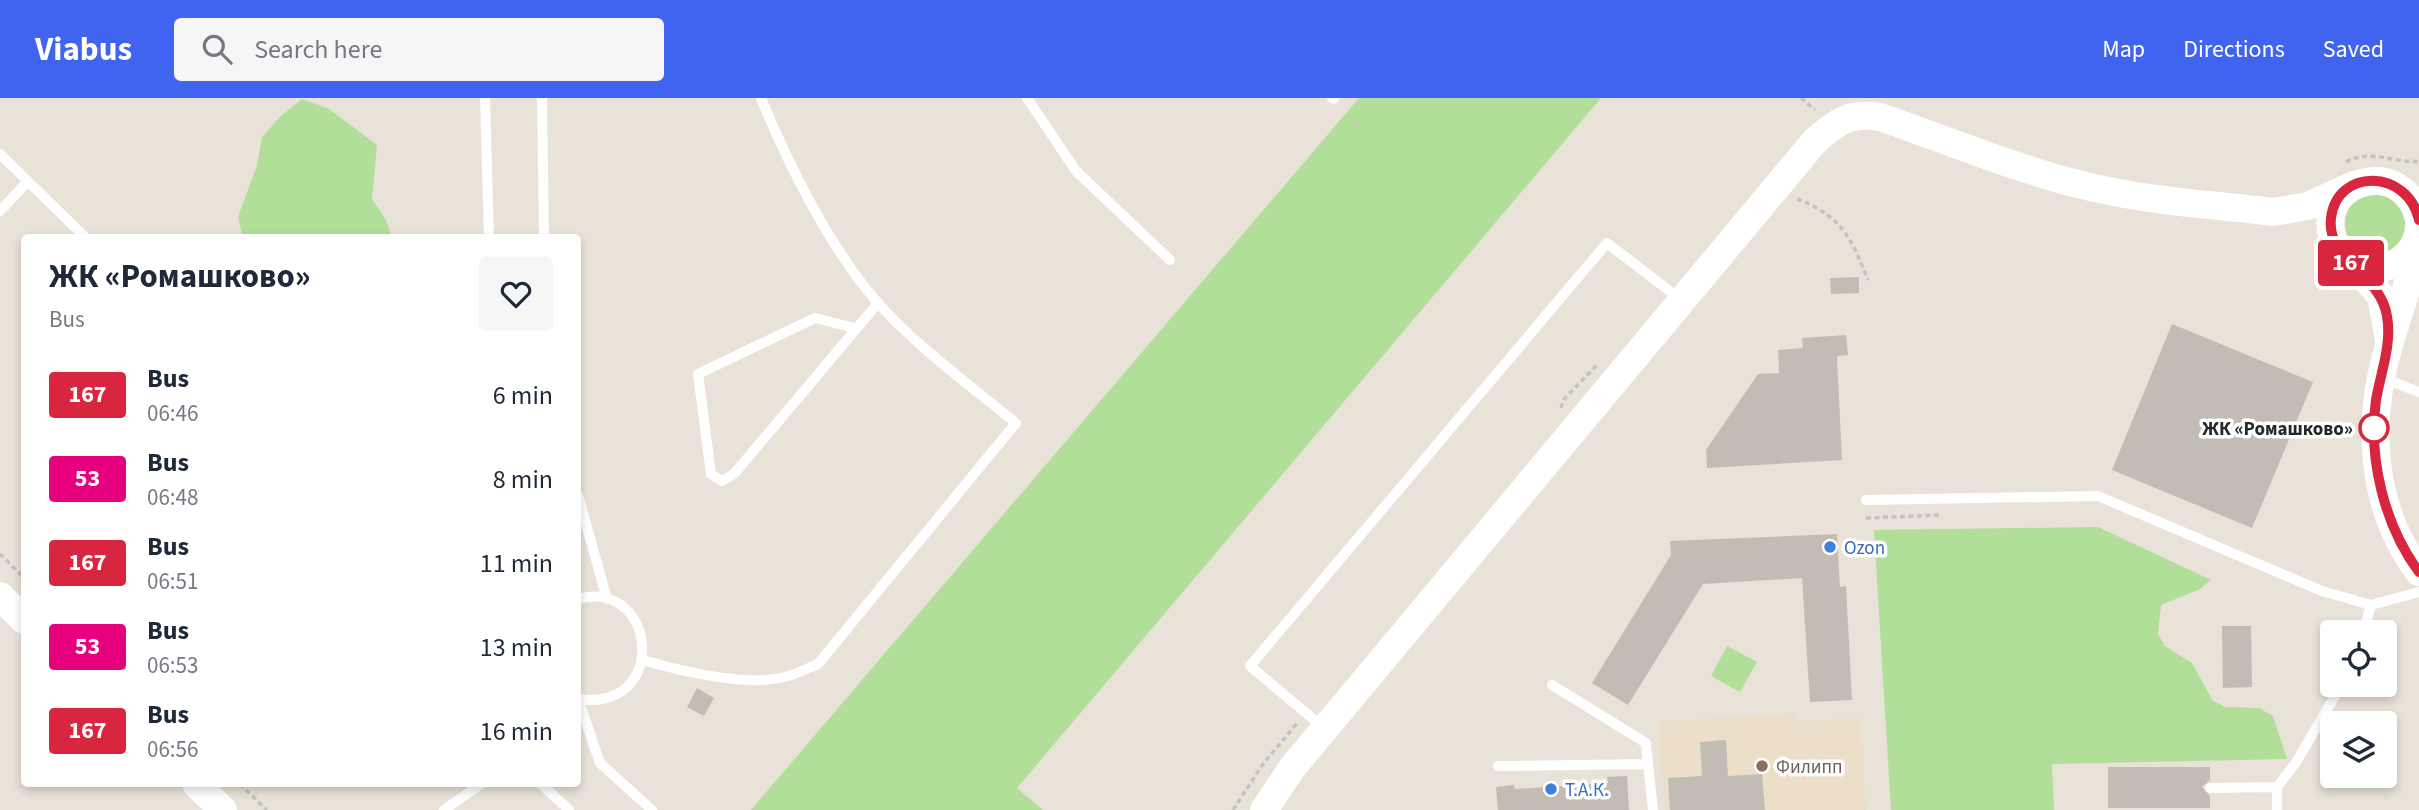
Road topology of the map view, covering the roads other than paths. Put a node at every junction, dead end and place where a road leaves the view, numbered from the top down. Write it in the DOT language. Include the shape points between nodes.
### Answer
graph roads {
  1 [pos="485,98"];
  2 [pos="542,98"];
  3 [pos="761,98"];
  4 [pos="1027,98"];
  5 [pos="0,154"];
  6 [pos="2419,176"];
  7 [pos="2357,178"];
  8 [pos="27,181"];
  9 [pos="0,211"];
  10 [pos="2273,212"];
  11 [pos="2418,232"];
  12 [pos="82,234"];
  13 [pos="489,234"];
  14 [pos="544,234"];
  15 [pos="2344,256"];
  16 [pos="1170,260"];
  17 [pos="1682,300"];
  18 [pos="878,303"];
  19 [pos="854,328"];
  20 [pos="2389,343"];
  21 [pos="2381,377"];
  22 [pos="2419,392"];
  23 [pos="1866,500"];
  24 [pos="581,506"];
  25 [pos="2419,572"];
  26 [pos="2419,592"];
  27 [pos="0,596"];
  28 [pos="581,599"];
  29 [pos="607,599"];
  30 [pos="2371,605"];
  31 [pos="21,617"];
  32 [pos="2367,620"];
  33 [pos="643,660"];
  34 [pos="1552,685"];
  35 [pos="2334,697"];
  36 [pos="581,699"];
  37 [pos="581,708"];
  38 [pos="1325,729"];
  39 [pos="1648,764"];
  40 [pos="1498,766"];
  41 [pos="199,787"];
  42 [pos="477,787"];
  43 [pos="544,787"];
  44 [pos="2277,787"];
  45 [pos="2210,788"];
  46 [pos="223,810"];
  47 [pos="444,810"];
  48 [pos="569,810"];
  49 [pos="652,810"];
  50 [pos="1264,810"];
  51 [pos="1653,810"];
  52 [pos="2277,810"];
  1 -- 13 [label="lane"];
  2 -- 14 [label="lane"];
  3 -- 18 [label="lane" via="801,186"];
  4 -- 16 [label="lane" via="1076,172"];
  5 -- 8 [label="lane"];
  6 -- 7 [label="street"];
  7 -- 10 [label="street" via="2308,206"];
  7 -- 11 [label="street" via="2402,189 2411,198"];
  7 -- 15 [label="street" via="2331,215 2333,240"];
  8 -- 9 [label="lane"];
  8 -- 12 [label="lane"];
  10 -- 15 [label="street" via="2305,224"];
  10 -- 17 [label="street" via="2084,186 1861,114 1843,118 1815,141"];
  11 -- 15 [label="street" via="2396,263 2384,268 2372,269"];
  11 -- 20 [label="street" via="2407,309"];
  15 -- 20 [label="street" via="2382,296"];
  17 -- 38 [label="street"];
  17 -- 38 [label="lane" via="1607,243 1250,666"];
  18 -- 19 [label="lane"];
  18 -- 33 [label="lane" via="1016,423 818,664 786,677 752,678 682,671"];
  19 -- 19 [label="lane" via="734,474 722,481 711,474 698,374 815,318"];
  20 -- 21 [label="street"];
  21 -- 22 [label="lane"];
  21 -- 25 [label="street" via="2374,421 2376,468 2397,533"];
  23 -- 30 [label="lane" via="2098,496 2322,591"];
  24 -- 29 [label="lane"];
  26 -- 30 [label="lane"];
  27 -- 31 [label="street"];
  28 -- 29 [label="lane"];
  29 -- 33 [label="lane" via="634,617 644,645"];
  30 -- 32 [label="lane"];
  33 -- 36 [label="lane" via="622,692 594,701"];
  34 -- 39 [label="lane" via="1646,743"];
  35 -- 44 [label="lane"];
  37 -- 49 [label="lane" via="600,763"];
  38 -- 50 [label="street"];
  39 -- 40 [label="lane"];
  39 -- 51 [label="lane"];
  41 -- 46 [label="street"];
  42 -- 47 [label="lane"];
  43 -- 48 [label="lane"];
  44 -- 45 [label="lane"];
  44 -- 52 [label="lane"];
}
